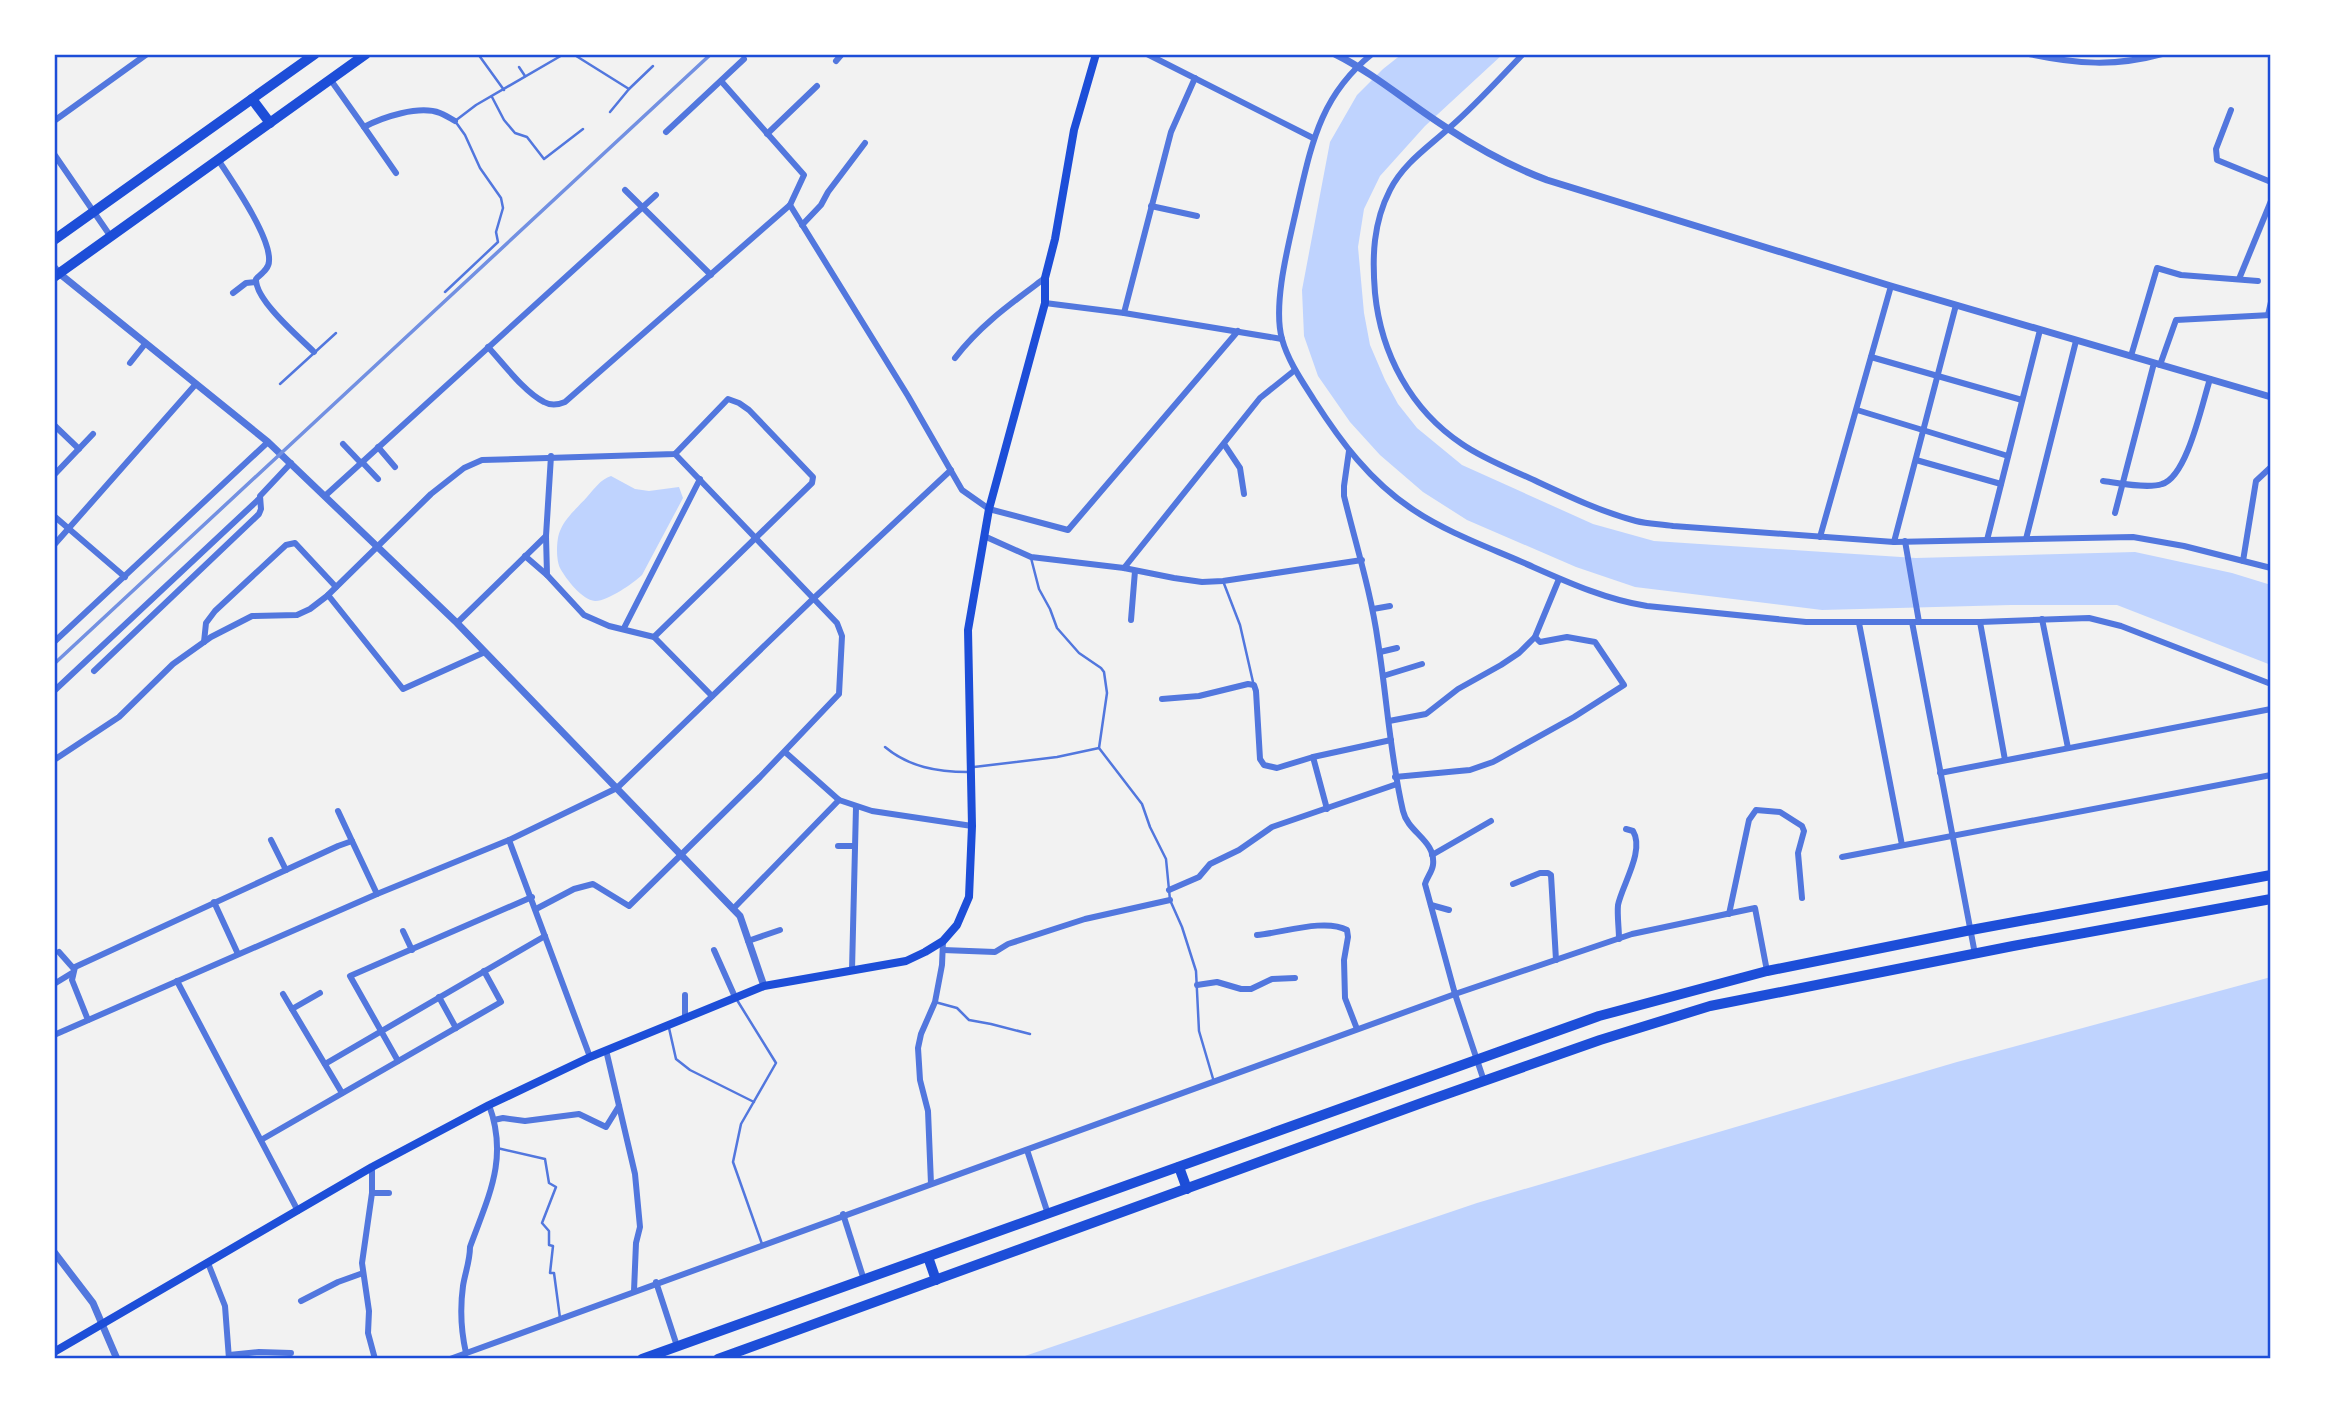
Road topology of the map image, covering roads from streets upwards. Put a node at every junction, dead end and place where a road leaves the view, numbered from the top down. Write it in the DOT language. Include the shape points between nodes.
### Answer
graph roads {
  1 [pos="147,54"];
  2 [pos="315,54"];
  3 [pos="366,54"];
  4 [pos="842,54"];
  5 [pos="1096,54"];
  6 [pos="1147,54"];
  7 [pos="1335,54"];
  8 [pos="1372,54"];
  9 [pos="1523,54"];
  10 [pos="2029,54"];
  11 [pos="2162,54"];
  12 [pos="744,59"];
  13 [pos="836,61"];
  14 [pos="1358,66"];
  15 [pos="1195,78"];
  16 [pos="330,79"];
  17 [pos="721,81"];
  18 [pos="817,86"];
  19 [pos="252,99"];
  20 [pos="2231,110"];
  21 [pos="54,121"];
  22 [pos="455,121"];
  23 [pos="270,123"];
  24 [pos="364,127"];
  25 [pos="1448,129"];
  26 [pos="666,132"];
  27 [pos="768,134"];
  28 [pos="1313,138"];
  29 [pos="865,143"];
  30 [pos="54,154"];
  31 [pos="219,160"];
  32 [pos="396,173"];
  33 [pos="2271,182"];
  34 [pos="625,190"];
  35 [pos="656,195"];
  36 [pos="2271,201"];
  37 [pos="790,205"];
  38 [pos="1151,206"];
  39 [pos="642,207"];
  40 [pos="94,212"];
  41 [pos="1197,216"];
  42 [pos="802,225"];
  43 [pos="111,237"];
  44 [pos="54,240"];
  45 [pos="56,273"];
  46 [pos="711,275"];
  47 [pos="1045,278"];
  48 [pos="2239,279"];
  49 [pos="2259,281"];
  50 [pos="256,282"];
  51 [pos="1891,286"];
  52 [pos="233,293"];
  53 [pos="2271,302"];
  54 [pos="1045,303"];
  55 [pos="1956,305"];
  56 [pos="1124,313"];
  57 [pos="2269,315"];
  58 [pos="2040,330"];
  59 [pos="1238,331"];
  60 [pos="1282,339"];
  61 [pos="2076,341"];
  62 [pos="145,344"];
  63 [pos="488,346"];
  64 [pos="314,352"];
  65 [pos="2131,356"];
  66 [pos="1871,357"];
  67 [pos="956,358"];
  68 [pos="130,363"];
  69 [pos="2157,364"];
  70 [pos="1295,370"];
  71 [pos="1938,376"];
  72 [pos="2210,379"];
  73 [pos="195,385"];
  74 [pos="2271,397"];
  75 [pos="2022,400"];
  76 [pos="1857,410"];
  77 [pos="54,425"];
  78 [pos="1924,431"];
  79 [pos="93,434"];
  80 [pos="268,442"];
  81 [pos="343,444"];
  82 [pos="1224,444"];
  83 [pos="378,447"];
  84 [pos="79,449"];
  85 [pos="1349,451"];
  86 [pos="675,454"];
  87 [pos="551,456"];
  88 [pos="2008,456"];
  89 [pos="1916,460"];
  90 [pos="361,462"];
  91 [pos="290,463"];
  92 [pos="395,467"];
  93 [pos="2271,467"];
  94 [pos="951,470"];
  95 [pos="54,475"];
  96 [pos="378,479"];
  97 [pos="700,479"];
  98 [pos="2103,481"];
  99 [pos="2001,484"];
  100 [pos="2122,484"];
  101 [pos="1244,494"];
  102 [pos="326,495"];
  103 [pos="259,499"];
  104 [pos="989,509"];
  105 [pos="2115,513"];
  106 [pos="54,516"];
  107 [pos="68,528"];
  108 [pos="546,536"];
  109 [pos="984,536"];
  110 [pos="1820,537"];
  111 [pos="756,538"];
  112 [pos="1987,540"];
  113 [pos="2026,540"];
  114 [pos="1905,541"];
  115 [pos="1894,542"];
  116 [pos="54,545"];
  117 [pos="378,545"];
  118 [pos="524,556"];
  119 [pos="1362,560"];
  120 [pos="2243,561"];
  121 [pos="1124,568"];
  122 [pos="2271,568"];
  123 [pos="1135,571"];
  124 [pos="547,575"];
  125 [pos="125,577"];
  126 [pos="1559,579"];
  127 [pos="335,587"];
  128 [pos="328,594"];
  129 [pos="814,598"];
  130 [pos="1390,606"];
  131 [pos="1373,609"];
  132 [pos="2042,619"];
  133 [pos="1131,620"];
  134 [pos="1916,622"];
  135 [pos="1980,622"];
  136 [pos="457,623"];
  137 [pos="1859,623"];
  138 [pos="625,628"];
  139 [pos="654,637"];
  140 [pos="1535,637"];
  141 [pos="54,642"];
  142 [pos="204,642"];
  143 [pos="1397,648"];
  144 [pos="485,652"];
  145 [pos="1380,652"];
  146 [pos="1422,664"];
  147 [pos="94,671"];
  148 [pos="1383,676"];
  149 [pos="2271,684"];
  150 [pos="54,691"];
  151 [pos="712,696"];
  152 [pos="1163,699"];
  153 [pos="2271,709"];
  154 [pos="1389,721"];
  155 [pos="1391,740"];
  156 [pos="2068,748"];
  157 [pos="785,752"];
  158 [pos="1313,757"];
  159 [pos="54,760"];
  160 [pos="2005,761"];
  161 [pos="1940,773"];
  162 [pos="2271,775"];
  163 [pos="1396,781"];
  164 [pos="617,788"];
  165 [pos="839,800"];
  166 [pos="856,807"];
  167 [pos="1327,809"];
  168 [pos="338,811"];
  169 [pos="1491,821"];
  170 [pos="972,826"];
  171 [pos="1626,829"];
  172 [pos="1952,835"];
  173 [pos="271,840"];
  174 [pos="509,840"];
  175 [pos="352,841"];
  176 [pos="1902,845"];
  177 [pos="838,846"];
  178 [pos="855,846"];
  179 [pos="681,854"];
  180 [pos="1432,855"];
  181 [pos="1842,857"];
  182 [pos="286,870"];
  183 [pos="2271,875"];
  184 [pos="1513,884"];
  185 [pos="1169,890"];
  186 [pos="377,894"];
  187 [pos="531,897"];
  188 [pos="1802,898"];
  189 [pos="2271,899"];
  190 [pos="1170,900"];
  191 [pos="214,902"];
  192 [pos="1431,905"];
  193 [pos="733,908"];
  194 [pos="536,909"];
  195 [pos="1450,910"];
  196 [pos="1729,914"];
  197 [pos="780,930"];
  198 [pos="1971,930"];
  199 [pos="403,931"];
  200 [pos="1257,934"];
  201 [pos="545,936"];
  202 [pos="1619,939"];
  203 [pos="748,942"];
  204 [pos="943,945"];
  205 [pos="412,950"];
  206 [pos="714,950"];
  207 [pos="59,952"];
  208 [pos="238,954"];
  209 [pos="1976,954"];
  210 [pos="1556,960"];
  211 [pos="852,970"];
  212 [pos="73,971"];
  213 [pos="484,971"];
  214 [pos="1767,971"];
  215 [pos="1295,978"];
  216 [pos="177,981"];
  217 [pos="54,984"];
  218 [pos="1197,985"];
  219 [pos="764,986"];
  220 [pos="320,993"];
  221 [pos="283,994"];
  222 [pos="1455,994"];
  223 [pos="685,995"];
  224 [pos="439,997"];
  225 [pos="735,998"];
  226 [pos="292,1009"];
  227 [pos="685,1018"];
  228 [pos="88,1020"];
  229 [pos="456,1028"];
  230 [pos="1357,1029"];
  231 [pos="382,1030"];
  232 [pos="54,1035"];
  233 [pos="606,1050"];
  234 [pos="590,1057"];
  235 [pos="1477,1060"];
  236 [pos="398,1061"];
  237 [pos="325,1064"];
  238 [pos="1484,1081"];
  239 [pos="342,1093"];
  240 [pos="489,1105"];
  241 [pos="619,1106"];
  242 [pos="494,1120"];
  243 [pos="261,1140"];
  244 [pos="1027,1150"];
  245 [pos="372,1167"];
  246 [pos="1179,1167"];
  247 [pos="931,1184"];
  248 [pos="1187,1189"];
  249 [pos="372,1193"];
  250 [pos="389,1193"];
  251 [pos="298,1211"];
  252 [pos="843,1214"];
  253 [pos="1048,1214"];
  254 [pos="54,1252"];
  255 [pos="928,1257"];
  256 [pos="208,1263"];
  257 [pos="363,1273"];
  258 [pos="864,1280"];
  259 [pos="936,1280"];
  260 [pos="656,1282"];
  261 [pos="634,1291"];
  262 [pos="301,1301"];
  263 [pos="103,1324"];
  264 [pos="677,1346"];
  265 [pos="475,1349"];
  266 [pos="54,1352"];
  267 [pos="291,1353"];
  268 [pos="466,1353"];
  269 [pos="229,1357"];
  270 [pos="117,1359"];
  271 [pos="375,1359"];
  272 [pos="450,1359"];
  273 [pos="479,1359"];
  274 [pos="642,1359"];
  275 [pos="718,1359"];
  1 -- 21 [label="street"];
  2 -- 19 [label="main road"];
  3 -- 16 [label="main road"];
  4 -- 13 [label="street"];
  5 -- 47 [label="main road" via="1074,130"];
  6 -- 15 [label="street"];
  7 -- 14 [label="street"];
  8 -- 14 [label="street"];
  9 -- 25 [label="street"];
  10 -- 11 [label="street" via="2102,64"];
  12 -- 17 [label="street"];
  14 -- 25 [label="street"];
  14 -- 28 [label="street" via="1332,99"];
  15 -- 28 [label="street"];
  15 -- 38 [label="street" via="1171,132"];
  16 -- 23 [label="main road"];
  16 -- 24 [label="street"];
  17 -- 26 [label="street"];
  17 -- 27 [label="street"];
  18 -- 27 [label="street"];
  19 -- 23 [label="main road"];
  19 -- 40 [label="main road"];
  20 -- 33 [label="street" via="2216,149 2217,160"];
  22 -- 24 [label="street" via="438,112 409,112"];
  23 -- 31 [label="main road"];
  24 -- 32 [label="street"];
  25 -- 51 [label="street" via="1547,180"];
  25 -- 110 [label="street" via="1392,187 1379,216 1373,267 1380,325 1392,361 1426,413 1489,460 1638,522"];
  27 -- 37 [label="street" via="804,175"];
  28 -- 60 [label="street" via="1283,278"];
  29 -- 42 [label="street"];
  30 -- 40 [label="street"];
  31 -- 43 [label="main road"];
  31 -- 50 [label="street" via="252,215 267,251 269,265"];
  34 -- 39 [label="street"];
  35 -- 39 [label="street"];
  36 -- 48 [label="street"];
  37 -- 42 [label="street"];
  37 -- 46 [label="street"];
  38 -- 41 [label="street"];
  38 -- 56 [label="street"];
  39 -- 46 [label="street"];
  39 -- 63 [label="street"];
  40 -- 43 [label="street"];
  40 -- 44 [label="main road"];
  42 -- 94 [label="street"];
  43 -- 45 [label="main road"];
  45 -- 62 [label="street"];
  46 -- 63 [label="street" via="558,405 544,403 532,394"];
  47 -- 54 [label="main road"];
  47 -- 67 [label="street" via="987,323"];
  48 -- 49 [label="street"];
  48 -- 65 [label="street" via="2181,275 2157,268"];
  50 -- 52 [label="street"];
  50 -- 64 [label="street" via="268,304"];
  51 -- 55 [label="street"];
  51 -- 66 [label="street"];
  53 -- 57 [label="street"];
  54 -- 56 [label="street"];
  54 -- 104 [label="main road"];
  55 -- 58 [label="street"];
  55 -- 71 [label="street"];
  56 -- 59 [label="street"];
  57 -- 69 [label="street" via="2176,320"];
  58 -- 61 [label="street"];
  58 -- 75 [label="street"];
  59 -- 60 [label="street"];
  59 -- 104 [label="street" via="1068,530"];
  60 -- 70 [label="street"];
  61 -- 65 [label="street"];
  61 -- 113 [label="street"];
  62 -- 68 [label="street"];
  62 -- 73 [label="street"];
  63 -- 83 [label="street"];
  65 -- 69 [label="street"];
  66 -- 71 [label="street"];
  66 -- 76 [label="street"];
  69 -- 72 [label="street"];
  69 -- 100 [label="street"];
  70 -- 82 [label="street" via="1260,398"];
  70 -- 85 [label="street"];
  71 -- 75 [label="street"];
  71 -- 78 [label="street"];
  72 -- 74 [label="street"];
  72 -- 100 [label="street" via="2183,465 2174,479 2161,485"];
  73 -- 80 [label="street"];
  73 -- 107 [label="street"];
  75 -- 88 [label="street"];
  76 -- 78 [label="street"];
  76 -- 110 [label="street"];
  77 -- 84 [label="street"];
  78 -- 88 [label="street"];
  78 -- 89 [label="street"];
  79 -- 84 [label="street"];
  80 -- 91 [label="street"];
  80 -- 125 [label="street"];
  81 -- 90 [label="street"];
  82 -- 101 [label="street" via="1240,468"];
  82 -- 121 [label="street"];
  83 -- 90 [label="street"];
  83 -- 92 [label="street"];
  84 -- 95 [label="street"];
  85 -- 119 [label="street" via="1344,496"];
  85 -- 126 [label="street" via="1384,487 1426,518"];
  86 -- 87 [label="street"];
  86 -- 97 [label="street"];
  86 -- 111 [label="street" via="728,400 750,410 813,477 813,483"];
  87 -- 108 [label="street"];
  87 -- 117 [label="street" via="482,460 464,468"];
  88 -- 99 [label="street"];
  89 -- 99 [label="street"];
  89 -- 115 [label="street"];
  90 -- 96 [label="street"];
  90 -- 102 [label="street"];
  91 -- 102 [label="street"];
  91 -- 103 [label="street"];
  93 -- 120 [label="street" via="2256,481"];
  94 -- 104 [label="street" via="962,490"];
  94 -- 129 [label="street"];
  97 -- 111 [label="street"];
  97 -- 138 [label="street"];
  98 -- 100 [label="street"];
  99 -- 112 [label="street"];
  100 -- 105 [label="street"];
  102 -- 117 [label="street"];
  103 -- 147 [label="street" via="259,514"];
  103 -- 150 [label="street"];
  104 -- 109 [label="main road"];
  106 -- 107 [label="street"];
  107 -- 116 [label="street"];
  107 -- 125 [label="street"];
  108 -- 118 [label="street"];
  108 -- 124 [label="street"];
  109 -- 121 [label="street" via="1031,557"];
  109 -- 170 [label="main road" via="968,630"];
  110 -- 115 [label="street"];
  111 -- 129 [label="street"];
  111 -- 139 [label="street"];
  112 -- 113 [label="street"];
  112 -- 114 [label="street"];
  113 -- 120 [label="street" via="2133,537"];
  114 -- 115 [label="street"];
  114 -- 134 [label="street"];
  117 -- 127 [label="street"];
  117 -- 136 [label="street"];
  118 -- 124 [label="street"];
  118 -- 136 [label="street"];
  119 -- 123 [label="street" via="1223,581"];
  119 -- 131 [label="street"];
  120 -- 122 [label="street"];
  121 -- 123 [label="street"];
  123 -- 133 [label="street"];
  124 -- 138 [label="street" via="584,615"];
  125 -- 141 [label="street"];
  126 -- 137 [label="street" via="1647,606"];
  126 -- 140 [label="street"];
  127 -- 128 [label="street"];
  127 -- 142 [label="street" via="291,542 215,611 206,623"];
  128 -- 142 [label="street" via="297,615 252,616"];
  128 -- 144 [label="street" via="403,689"];
  129 -- 151 [label="street"];
  129 -- 157 [label="street" via="841,629 841,687 835,701"];
  130 -- 131 [label="street"];
  131 -- 145 [label="street"];
  132 -- 135 [label="street"];
  132 -- 149 [label="street" via="2103,620"];
  132 -- 156 [label="street"];
  134 -- 135 [label="street"];
  134 -- 137 [label="street"];
  134 -- 161 [label="street"];
  135 -- 160 [label="street"];
  136 -- 144 [label="street"];
  137 -- 176 [label="street"];
  138 -- 139 [label="street"];
  139 -- 151 [label="street"];
  140 -- 154 [label="street" via="1519,653 1426,714"];
  140 -- 163 [label="street" via="1540,642 1567,637 1595,642 1623,685 1493,762"];
  142 -- 159 [label="street" via="173,664 119,717"];
  143 -- 145 [label="street"];
  144 -- 164 [label="street"];
  145 -- 148 [label="street"];
  146 -- 148 [label="street"];
  148 -- 154 [label="street"];
  151 -- 164 [label="street"];
  152 -- 158 [label="street" via="1254,685 1264,765 1277,768"];
  153 -- 156 [label="street"];
  154 -- 155 [label="street"];
  155 -- 158 [label="street"];
  155 -- 163 [label="street"];
  156 -- 160 [label="street"];
  157 -- 165 [label="street"];
  157 -- 179 [label="street"];
  158 -- 167 [label="street"];
  160 -- 161 [label="street"];
  161 -- 172 [label="street"];
  162 -- 172 [label="street"];
  163 -- 167 [label="street"];
  163 -- 180 [label="street" via="1404,818"];
  164 -- 174 [label="street"];
  164 -- 179 [label="street"];
  165 -- 166 [label="street"];
  165 -- 193 [label="street"];
  166 -- 170 [label="street"];
  166 -- 178 [label="street"];
  167 -- 185 [label="street" via="1272,827 1210,864 1199,877"];
  168 -- 175 [label="street"];
  169 -- 180 [label="street"];
  170 -- 204 [label="main road" via="969,897"];
  171 -- 202 [label="street" via="1636,838 1631,871 1618,906"];
  172 -- 176 [label="street"];
  172 -- 198 [label="street"];
  173 -- 182 [label="street"];
  174 -- 186 [label="street"];
  174 -- 187 [label="street"];
  175 -- 182 [label="street"];
  175 -- 186 [label="street"];
  176 -- 181 [label="street"];
  177 -- 178 [label="street"];
  178 -- 211 [label="street"];
  179 -- 193 [label="street"];
  179 -- 194 [label="street" via="629,906 593,884"];
  180 -- 192 [label="street" via="1432,871 1425,884"];
  182 -- 191 [label="street"];
  183 -- 198 [label="main road"];
  184 -- 210 [label="street" via="1540,873 1551,875"];
  186 -- 208 [label="street"];
  187 -- 194 [label="street"];
  187 -- 205 [label="street"];
  188 -- 196 [label="street" via="1798,853 1802,826 1780,812 1756,810 1749,820"];
  189 -- 209 [label="main road"];
  190 -- 204 [label="street" via="1085,919 995,952"];
  191 -- 208 [label="street"];
  191 -- 212 [label="street"];
  192 -- 195 [label="street"];
  192 -- 222 [label="street"];
  193 -- 203 [label="street"];
  194 -- 201 [label="street"];
  196 -- 202 [label="street"];
  196 -- 214 [label="street" via="1755,908"];
  197 -- 203 [label="street"];
  198 -- 209 [label="street"];
  198 -- 214 [label="main road"];
  199 -- 205 [label="street"];
  200 -- 230 [label="street" via="1299,928 1346,930 1345,998"];
  201 -- 213 [label="street"];
  201 -- 234 [label="street"];
  202 -- 210 [label="street"];
  203 -- 219 [label="street"];
  204 -- 211 [label="main road" via="906,961"];
  204 -- 247 [label="street" via="935,1002 918,1048 928,1111"];
  205 -- 231 [label="street" via="350,976"];
  206 -- 225 [label="street"];
  207 -- 212 [label="street"];
  208 -- 216 [label="street"];
  209 -- 238 [label="main road" via="1710,1006"];
  210 -- 222 [label="street"];
  211 -- 219 [label="main road"];
  212 -- 217 [label="street"];
  212 -- 228 [label="street" via="72,980"];
  213 -- 224 [label="street"];
  213 -- 229 [label="street" via="501,1002"];
  214 -- 235 [label="main road" via="1599,1016"];
  215 -- 218 [label="street" via="1272,979 1251,989 1217,982"];
  216 -- 228 [label="street"];
  216 -- 243 [label="street"];
  219 -- 225 [label="main road"];
  220 -- 226 [label="street"];
  221 -- 226 [label="street"];
  222 -- 230 [label="street"];
  222 -- 235 [label="street"];
  223 -- 227 [label="street"];
  224 -- 229 [label="street"];
  224 -- 231 [label="street"];
  225 -- 227 [label="main road"];
  226 -- 237 [label="street"];
  227 -- 233 [label="main road"];
  228 -- 232 [label="street"];
  229 -- 236 [label="street"];
  230 -- 244 [label="street"];
  231 -- 236 [label="street"];
  231 -- 237 [label="street"];
  233 -- 234 [label="main road"];
  233 -- 241 [label="street"];
  234 -- 240 [label="main road"];
  235 -- 238 [label="street"];
  235 -- 246 [label="main road"];
  236 -- 239 [label="street"];
  237 -- 239 [label="street"];
  238 -- 248 [label="main road"];
  239 -- 243 [label="street"];
  240 -- 242 [label="street"];
  240 -- 245 [label="main road"];
  241 -- 242 [label="street" via="606,1127 579,1114"];
  241 -- 261 [label="street" via="635,1174 640,1227"];
  242 -- 268 [label="street" via="496,1177 470,1247 463,1284"];
  243 -- 251 [label="street"];
  244 -- 247 [label="street"];
  244 -- 253 [label="street"];
  245 -- 249 [label="street"];
  245 -- 251 [label="main road"];
  246 -- 248 [label="main road"];
  246 -- 253 [label="main road"];
  247 -- 252 [label="street"];
  248 -- 259 [label="main road"];
  249 -- 250 [label="street"];
  249 -- 257 [label="street"];
  251 -- 256 [label="main road"];
  252 -- 258 [label="street"];
  252 -- 260 [label="street"];
  253 -- 255 [label="main road"];
  254 -- 263 [label="street" via="93,1303"];
  255 -- 258 [label="main road"];
  255 -- 259 [label="main road"];
  256 -- 263 [label="main road"];
  256 -- 269 [label="street" via="225,1306"];
  257 -- 262 [label="street"];
  257 -- 271 [label="street"];
  258 -- 264 [label="main road"];
  259 -- 275 [label="main road"];
  260 -- 261 [label="street"];
  260 -- 264 [label="street"];
  261 -- 265 [label="street"];
  263 -- 266 [label="main road"];
  263 -- 270 [label="street"];
  264 -- 274 [label="main road"];
  265 -- 268 [label="street"];
  265 -- 273 [label="street"];
  267 -- 269 [label="street"];
  268 -- 272 [label="street"];
}
